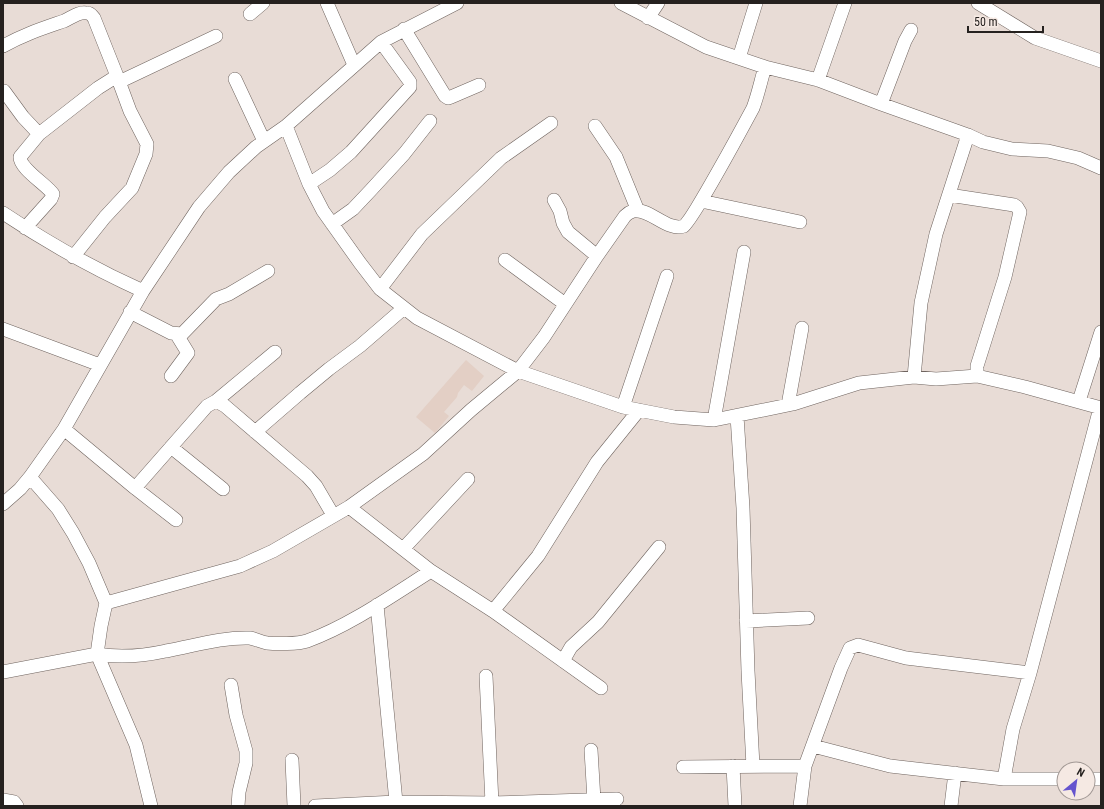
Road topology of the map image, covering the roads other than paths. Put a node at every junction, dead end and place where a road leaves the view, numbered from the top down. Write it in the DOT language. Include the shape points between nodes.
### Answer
graph roads {
  1 [pos="263,3"];
  2 [pos="328,3"];
  3 [pos="457,3"];
  4 [pos="621,3"];
  5 [pos="658,3"];
  6 [pos="756,3"];
  7 [pos="845,3"];
  8 [pos="978,3"];
  9 [pos="250,14"];
  10 [pos="648,18"];
  11 [pos="404,30"];
  12 [pos="911,30"];
  13 [pos="216,36"];
  14 [pos="381,42"];
  15 [pos="3,46"];
  16 [pos="738,58"];
  17 [pos="1101,61"];
  18 [pos="354,65"];
  19 [pos="765,67"];
  20 [pos="118,79"];
  21 [pos="235,79"];
  22 [pos="818,80"];
  23 [pos="479,85"];
  24 [pos="4,91"];
  25 [pos="881,104"];
  26 [pos="430,122"];
  27 [pos="551,123"];
  28 [pos="286,126"];
  29 [pos="594,126"];
  30 [pos="39,134"];
  31 [pos="968,135"];
  32 [pos="264,141"];
  33 [pos="1101,168"];
  34 [pos="309,184"];
  35 [pos="949,195"];
  36 [pos="554,200"];
  37 [pos="701,201"];
  38 [pos="638,211"];
  39 [pos="3,213"];
  40 [pos="800,222"];
  41 [pos="332,224"];
  42 [pos="25,228"];
  43 [pos="744,252"];
  44 [pos="597,256"];
  45 [pos="73,257"];
  46 [pos="505,260"];
  47 [pos="268,270"];
  48 [pos="667,276"];
  49 [pos="380,289"];
  50 [pos="143,291"];
  51 [pos="565,304"];
  52 [pos="404,308"];
  53 [pos="130,312"];
  54 [pos="802,328"];
  55 [pos="3,329"];
  56 [pos="1101,332"];
  57 [pos="177,335"];
  58 [pos="275,352"];
  59 [pos="100,365"];
  60 [pos="518,371"];
  61 [pos="171,376"];
  62 [pos="977,376"];
  63 [pos="914,377"];
  64 [pos="216,401"];
  65 [pos="1079,401"];
  66 [pos="788,405"];
  67 [pos="623,407"];
  68 [pos="1101,408"];
  69 [pos="639,410"];
  70 [pos="737,416"];
  71 [pos="714,420"];
  72 [pos="64,429"];
  73 [pos="256,432"];
  74 [pos="171,446"];
  75 [pos="30,477"];
  76 [pos="468,479"];
  77 [pos="135,488"];
  78 [pos="223,489"];
  79 [pos="3,504"];
  80 [pos="349,507"];
  81 [pos="333,515"];
  82 [pos="176,520"];
  83 [pos="659,547"];
  84 [pos="403,549"];
  85 [pos="431,571"];
  86 [pos="106,602"];
  87 [pos="377,605"];
  88 [pos="493,611"];
  89 [pos="808,618"];
  90 [pos="746,621"];
  91 [pos="97,654"];
  92 [pos="563,661"];
  93 [pos="3,672"];
  94 [pos="1030,672"];
  95 [pos="486,676"];
  96 [pos="231,685"];
  97 [pos="601,688"];
  98 [pos="813,746"];
  99 [pos="591,750"];
  100 [pos="292,760"];
  101 [pos="733,766"];
  102 [pos="753,766"];
  103 [pos="805,766"];
  104 [pos="683,767"];
  105 [pos="956,773"];
  106 [pos="1004,779"];
  107 [pos="1056,779"];
  108 [pos="617,799"];
  109 [pos="3,800"];
  110 [pos="594,800"];
  111 [pos="396,802"];
  112 [pos="492,802"];
  113 [pos="17,806"];
  114 [pos="151,806"];
  115 [pos="238,806"];
  116 [pos="294,806"];
  117 [pos="315,806"];
  118 [pos="735,806"];
  119 [pos="800,806"];
  120 [pos="951,806"];
  1 -- 9 [label="street"];
  2 -- 18 [label="street"];
  3 -- 11 [label="street"];
  4 -- 10 [label="street"];
  5 -- 10 [label="street"];
  6 -- 16 [label="street"];
  7 -- 22 [label="street"];
  8 -- 17 [label="street" via="1035,38"];
  10 -- 16 [label="street" via="706,47"];
  11 -- 14 [label="street"];
  11 -- 23 [label="street" via="445,96 448,98"];
  12 -- 25 [label="street"];
  13 -- 20 [label="street"];
  14 -- 18 [label="street"];
  14 -- 34 [label="street" via="410,82 410,87 350,152"];
  15 -- 20 [label="street" via="20,36 87,12 94,18"];
  16 -- 19 [label="street"];
  18 -- 28 [label="street"];
  19 -- 22 [label="street"];
  19 -- 37 [label="street" via="753,107"];
  20 -- 30 [label="street" via="98,88"];
  20 -- 45 [label="street" via="130,112 147,144 146,154 132,188"];
  21 -- 32 [label="street"];
  22 -- 25 [label="street"];
  24 -- 30 [label="street"];
  25 -- 31 [label="street"];
  26 -- 41 [label="street" via="357,205"];
  27 -- 49 [label="street" via="501,158 422,234"];
  28 -- 32 [label="street"];
  28 -- 34 [label="street"];
  29 -- 38 [label="street" via="616,157"];
  30 -- 42 [label="street" via="20,157 20,161 53,194"];
  31 -- 33 [label="street" via="983,142 1012,149 1048,151 1078,158"];
  31 -- 35 [label="street"];
  32 -- 50 [label="street" via="229,172 199,207"];
  34 -- 41 [label="street"];
  35 -- 62 [label="street" via="1014,205 1020,212 1005,277 977,366"];
  35 -- 63 [label="street" via="936,234 921,303"];
  36 -- 44 [label="street" via="568,232"];
  37 -- 38 [label="street" via="688,224 684,226 676,226"];
  37 -- 40 [label="street"];
  38 -- 44 [label="street" via="625,216"];
  39 -- 42 [label="street"];
  41 -- 49 [label="street"];
  42 -- 45 [label="street"];
  43 -- 71 [label="street"];
  44 -- 51 [label="street"];
  45 -- 50 [label="street"];
  46 -- 51 [label="street"];
  47 -- 57 [label="street" via="216,299 187,330"];
  48 -- 67 [label="street"];
  49 -- 52 [label="street"];
  50 -- 53 [label="street"];
  51 -- 60 [label="street"];
  52 -- 60 [label="street" via="417,318"];
  52 -- 73 [label="street" via="311,383"];
  53 -- 57 [label="street"];
  53 -- 59 [label="street"];
  54 -- 66 [label="street"];
  55 -- 59 [label="street"];
  56 -- 65 [label="street"];
  57 -- 61 [label="street" via="188,353"];
  58 -- 64 [label="street"];
  59 -- 72 [label="street"];
  60 -- 67 [label="street"];
  60 -- 80 [label="street" via="423,454"];
  62 -- 63 [label="street" via="936,379"];
  62 -- 65 [label="street"];
  63 -- 66 [label="street" via="859,383"];
  64 -- 73 [label="street"];
  64 -- 74 [label="street" via="207,406"];
  65 -- 68 [label="street"];
  66 -- 70 [label="street"];
  67 -- 69 [label="street"];
  68 -- 94 [label="street"];
  69 -- 71 [label="street" via="674,417"];
  69 -- 88 [label="street" via="597,462 538,556"];
  70 -- 71 [label="street"];
  70 -- 90 [label="street"];
  72 -- 75 [label="street"];
  72 -- 77 [label="street"];
  73 -- 81 [label="street" via="316,486"];
  74 -- 77 [label="street"];
  74 -- 78 [label="street"];
  75 -- 79 [label="street" via="20,490"];
  75 -- 86 [label="street" via="62,515 89,563"];
  76 -- 84 [label="street"];
  77 -- 82 [label="street"];
  80 -- 81 [label="street"];
  80 -- 84 [label="street"];
  81 -- 86 [label="street" via="273,551 240,566"];
  83 -- 92 [label="street" via="598,622 571,647"];
  84 -- 85 [label="street"];
  85 -- 87 [label="street"];
  85 -- 88 [label="street"];
  86 -- 91 [label="street"];
  87 -- 91 [label="street" via="305,642 268,643 252,638 235,638 165,652 130,656"];
  87 -- 111 [label="street"];
  88 -- 92 [label="street"];
  89 -- 90 [label="street"];
  90 -- 102 [label="street"];
  91 -- 93 [label="street"];
  91 -- 114 [label="street" via="136,745"];
  92 -- 97 [label="street"];
  94 -- 98 [label="street" via="906,658 858,645 853,646 848,650 843,662"];
  94 -- 106 [label="street" via="1013,729"];
  95 -- 112 [label="street"];
  96 -- 115 [label="street" via="246,751"];
  98 -- 103 [label="street"];
  98 -- 105 [label="street" via="890,766"];
  99 -- 110 [label="street"];
  100 -- 116 [label="street"];
  101 -- 102 [label="street"];
  101 -- 104 [label="street"];
  101 -- 118 [label="street"];
  102 -- 103 [label="street"];
  103 -- 119 [label="street"];
  105 -- 106 [label="street"];
  105 -- 120 [label="street"];
  106 -- 107 [label="street"];
  108 -- 110 [label="street"];
  109 -- 113 [label="street" via="14,802"];
  110 -- 112 [label="street"];
  111 -- 112 [label="street"];
  111 -- 117 [label="street"];
}
